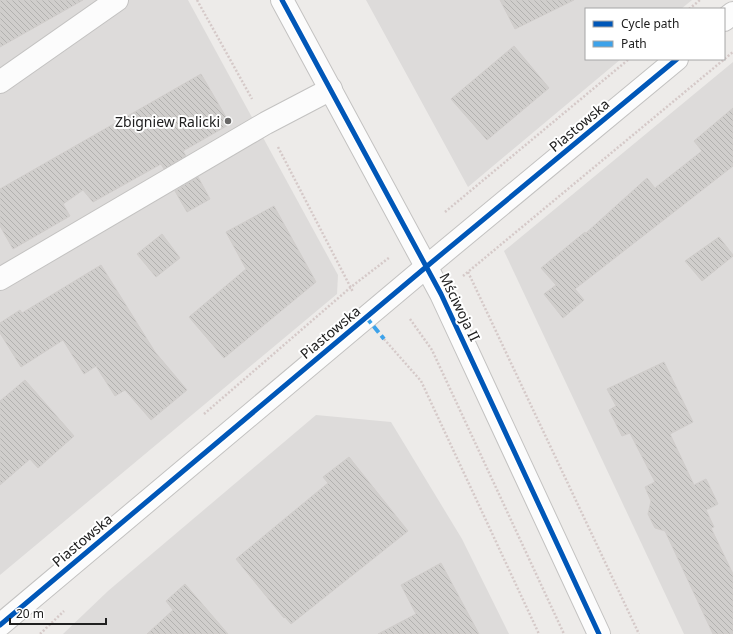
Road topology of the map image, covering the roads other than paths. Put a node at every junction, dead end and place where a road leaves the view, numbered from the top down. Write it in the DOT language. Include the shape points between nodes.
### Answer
graph roads {
  1 [pos="117,0"];
  2 [pos="282,0"];
  3 [pos="733,13"];
  4 [pos="725,19"];
  5 [pos="676,60"];
  6 [pos="0,82"];
  7 [pos="331,89"];
  8 [pos="426,267"];
  9 [pos="0,279"];
  10 [pos="0,625"];
  11 [pos="599,634"];
  1 -- 6 [label="street"];
  2 -- 7 [label="street, Mściwoja II"];
  3 -- 4 [label="street"];
  5 -- 8 [label="street, Piastowska"];
  7 -- 8 [label="street, Mściwoja II"];
  7 -- 9 [label="street" via="266,123"];
  8 -- 10 [label="street, Piastowska"];
  8 -- 11 [label="street, Mściwoja II" via="457,328"];
}
